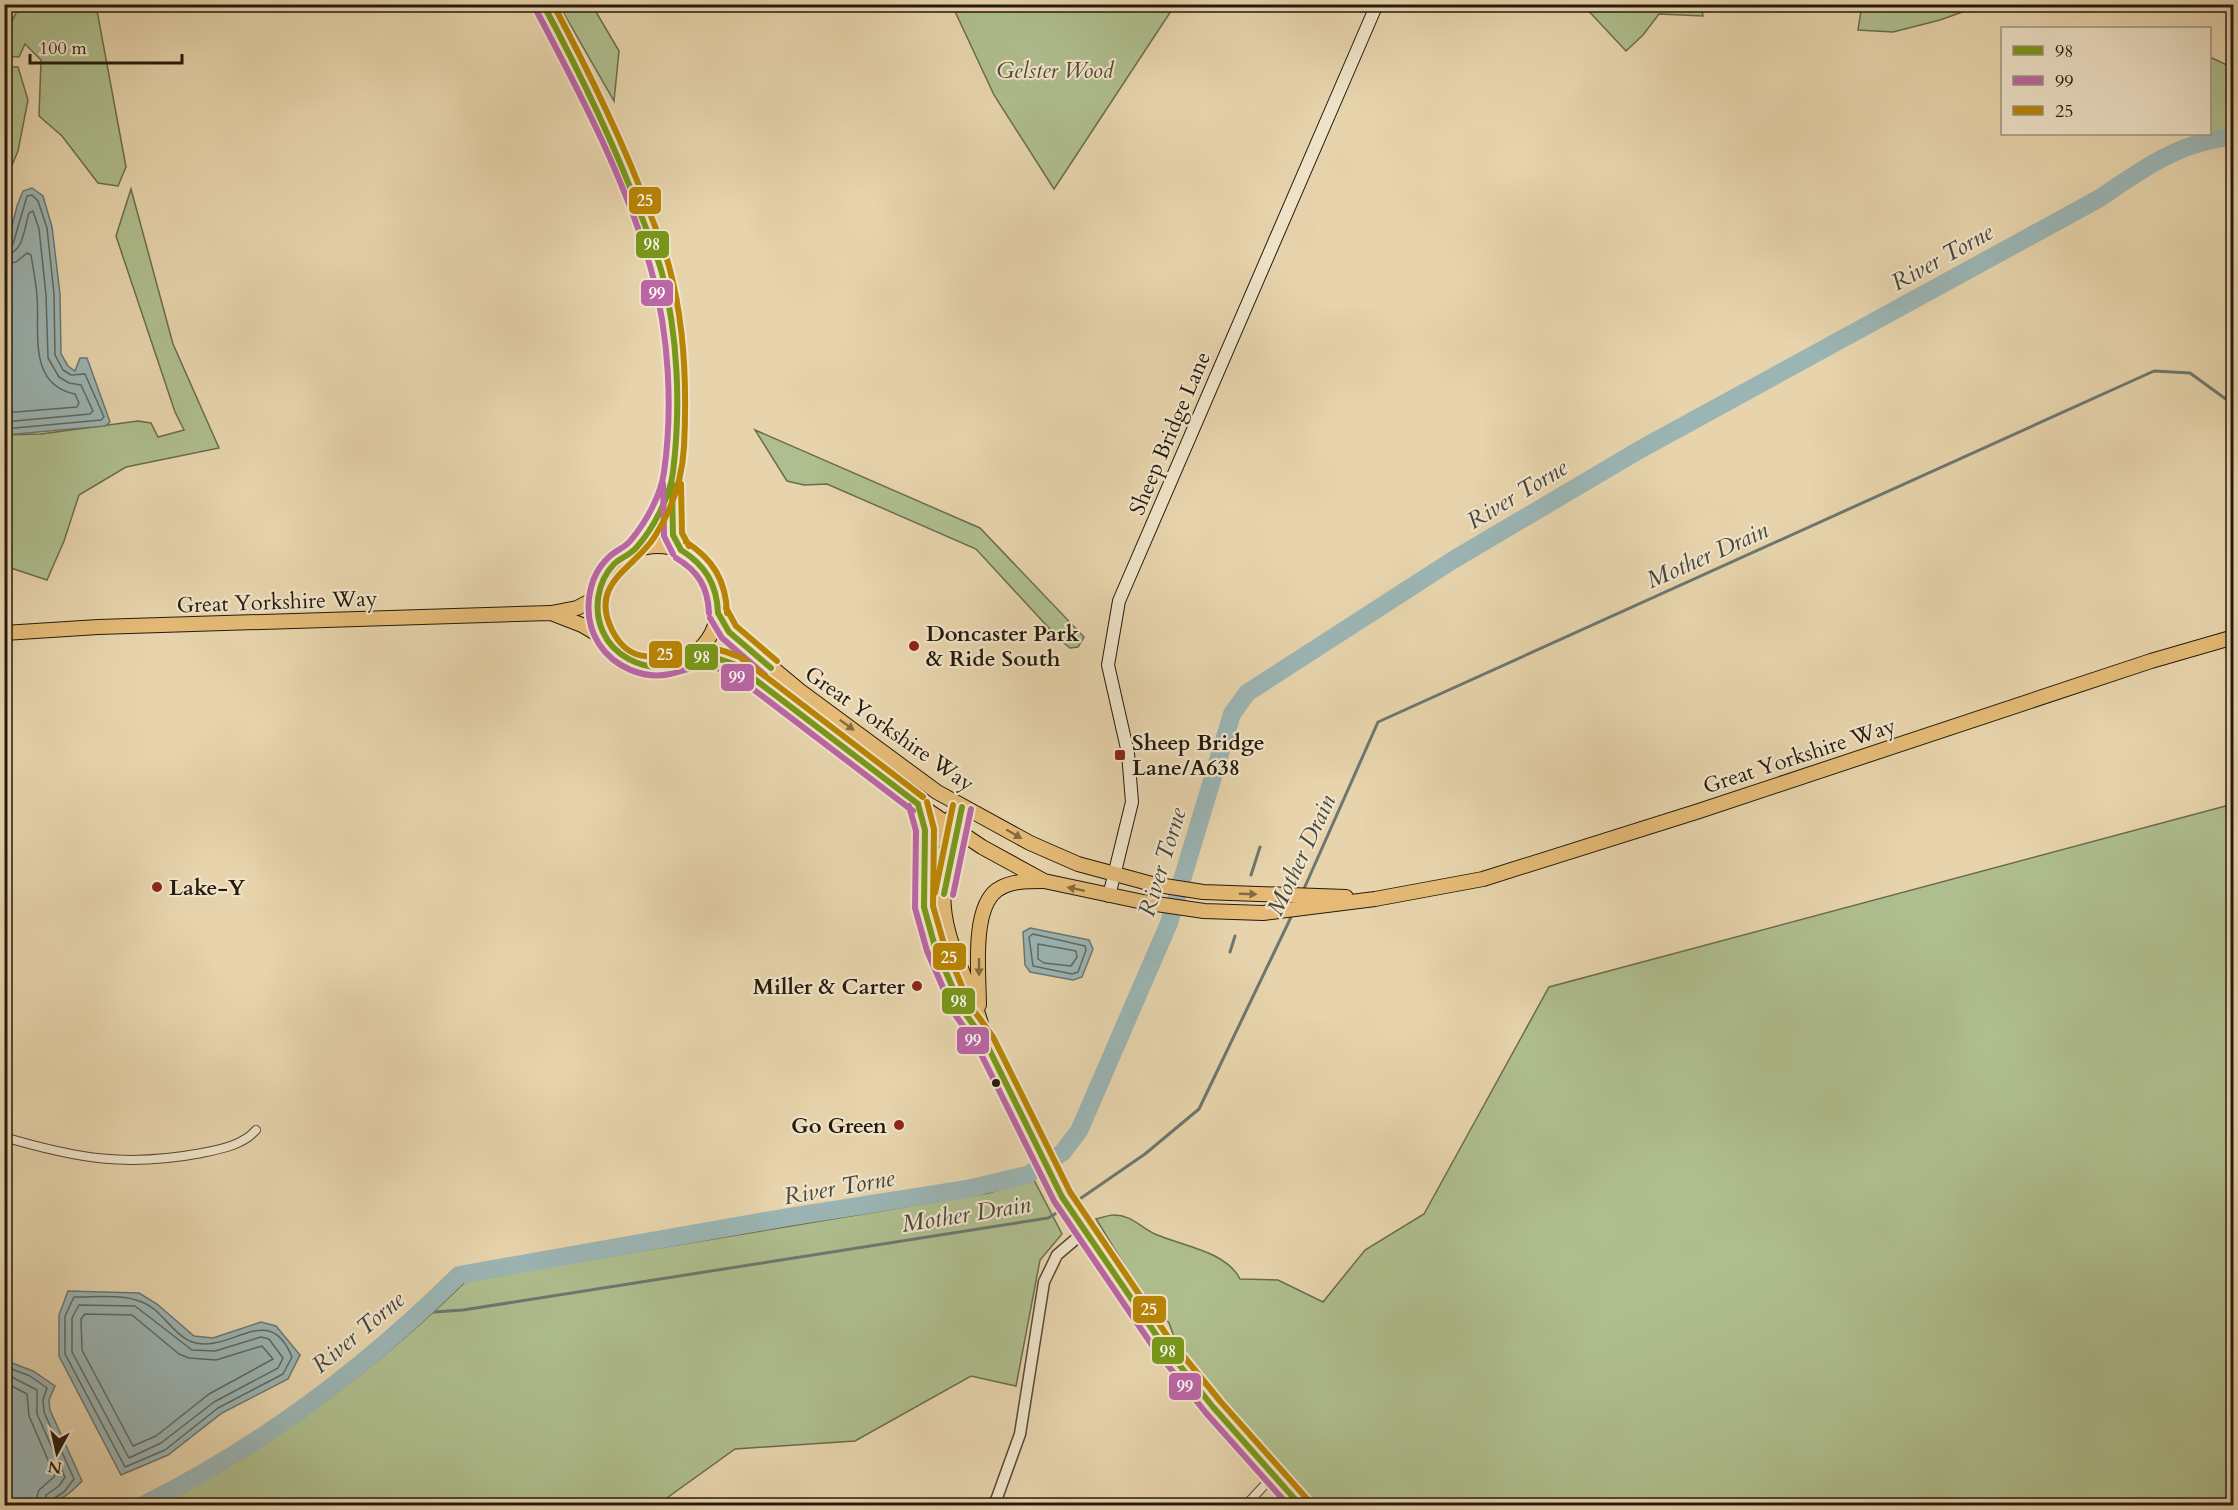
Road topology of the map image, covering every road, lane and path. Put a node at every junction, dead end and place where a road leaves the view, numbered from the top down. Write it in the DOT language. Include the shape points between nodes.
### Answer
graph roads {
  1 [pos="543,4"];
  2 [pos="1377,4"];
  3 [pos="672,484"];
  4 [pos="634,550"];
  5 [pos="681,550"];
  6 [pos="598,597"];
  7 [pos="552,613"];
  8 [pos="718,613"];
  9 [pos="4,633"];
  10 [pos="2234,637"];
  11 [pos="608,640"];
  12 [pos="687,659"];
  13 [pos="918,804"];
  14 [pos="962,807"];
  15 [pos="952,826"];
  16 [pos="926,852"];
  17 [pos="1114,875"];
  18 [pos="1044,881"];
  19 [pos="1108,896"];
  20 [pos="1375,898"];
  21 [pos="979,1012"];
  22 [pos="985,1041"];
  23 [pos="256,1130"];
  24 [pos="4,1137"];
  25 [pos="1084,1232"];
  26 [pos="1273,1476"];
  27 [pos="994,1506"];
  28 [pos="1245,1506"];
  29 [pos="1301,1506"];
  1 -- 3 [label="highway" via="590,95 661,272 677,376"];
  2 -- 17 [label="main road, Sheep Bridge Lane" via="1119,601 1108,665 1128,753 1132,802"];
  3 -- 4 [label="highway"];
  3 -- 5 [label="highway" via="673,535"];
  4 -- 5 [label="highway" via="649,546"];
  4 -- 6 [label="highway" via="606,574"];
  5 -- 8 [label="highway" via="704,566 717,591"];
  6 -- 7 [label="highway, Great Yorkshire Way" via="577,608"];
  6 -- 11 [label="highway" via="597,612"];
  7 -- 9 [label="highway, Great Yorkshire Way"];
  7 -- 11 [label="highway, Great Yorkshire Way"];
  8 -- 12 [label="highway" via="708,640"];
  8 -- 14 [label="highway, Great Yorkshire Way, one-way" via="729,632 800,691"];
  10 -- 20 [label="highway, Great Yorkshire Way" via="1483,879"];
  11 -- 12 [label="highway" via="626,658 650,666 663,667"];
  12 -- 13 [label="highway, Great Yorkshire Way" via="719,658 736,665"];
  13 -- 15 [label="highway, Great Yorkshire Way"];
  13 -- 16 [label="highway"];
  14 -- 15 [label="highway"];
  14 -- 17 [label="highway, Great Yorkshire Way, one-way" via="1039,847"];
  15 -- 16 [label="highway"];
  15 -- 18 [label="highway, Great Yorkshire Way" via="982,848"];
  15 -- 21 [label="highway" via="944,885 945,918"];
  16 -- 22 [label="highway" via="923,887 928,928 962,1009"];
  17 -- 19 [label="main road, Sheep Bridge Lane"];
  17 -- 20 [label="highway, Great Yorkshire Way, one-way" via="1203,892"];
  19 -- 18 [label="highway, Great Yorkshire Way, one-way"];
  18 -- 21 [label="highway, one-way" via="1010,884 990,897 980,921"];
  19 -- 20 [label="highway, Great Yorkshire Way" via="1204,911 1283,912"];
  21 -- 22 [label="highway"];
  22 -- 25 [label="highway" via="1052,1179"];
  23 -- 24 [label="street" via="249,1138 220,1149 162,1161 78,1158"];
  25 -- 26 [label="highway" via="1161,1342"];
  25 -- 27 [label="street" via="1057,1255 1044,1282 1020,1434"];
  26 -- 28 [label="street"];
  26 -- 29 [label="highway"];
}
